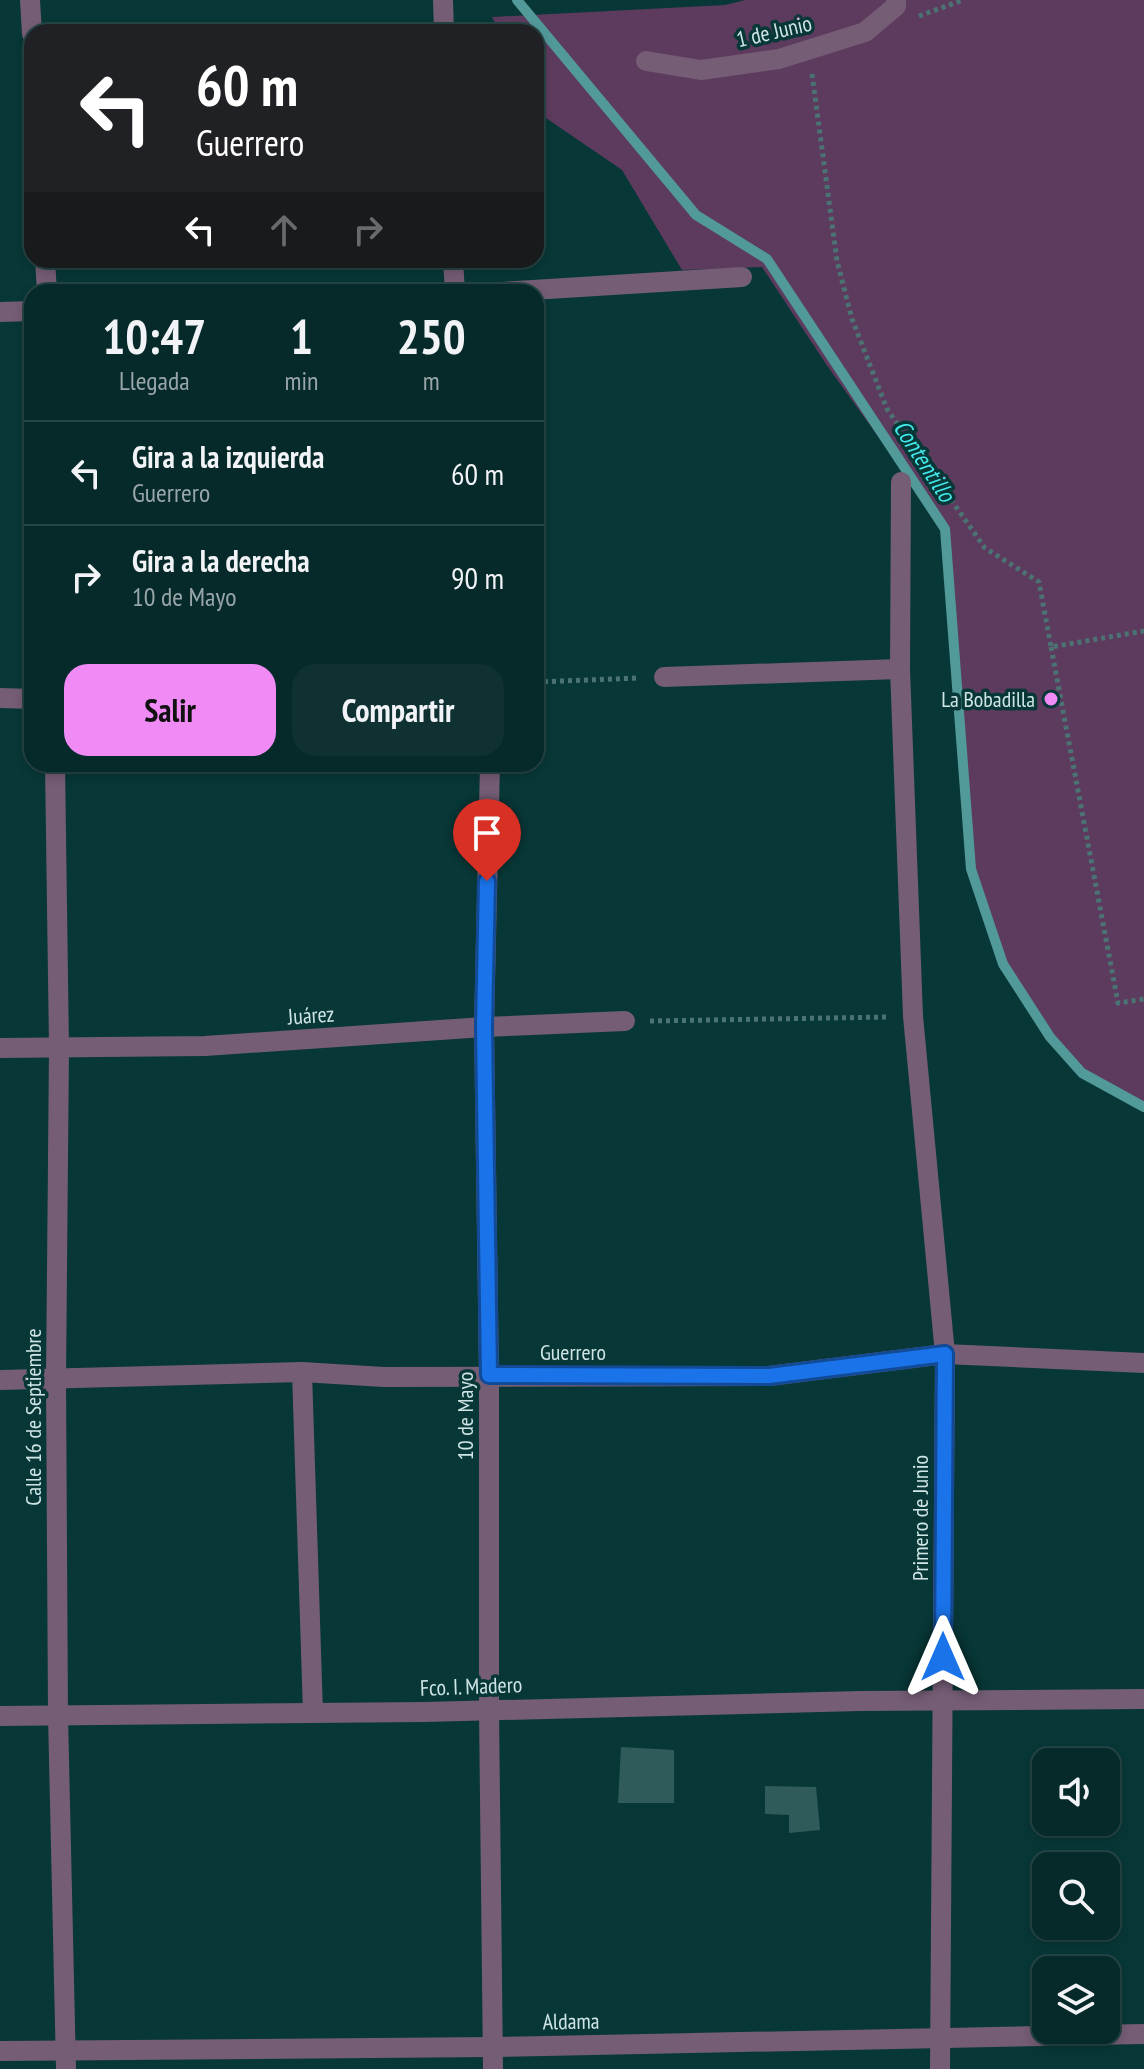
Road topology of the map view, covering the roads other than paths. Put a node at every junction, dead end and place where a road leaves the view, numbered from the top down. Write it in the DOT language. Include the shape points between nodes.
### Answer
graph roads {
  1 [pos="30,0"];
  2 [pos="443,0"];
  3 [pos="896,0"];
  4 [pos="31,24"];
  5 [pos="444,24"];
  6 [pos="646,61"];
  7 [pos="742,277"];
  8 [pos="544,289"];
  9 [pos="24,311"];
  10 [pos="0,312"];
  11 [pos="901,482"];
  12 [pos="900,669"];
  13 [pos="664,677"];
  14 [pos="0,698"];
  15 [pos="24,699"];
  16 [pos="55,772"];
  17 [pos="490,772"];
  18 [pos="625,1021"];
  19 [pos="484,1027"];
  20 [pos="0,1048"];
  21 [pos="59,1048"];
  22 [pos="945,1354"];
  23 [pos="1144,1363"];
  24 [pos="302,1372"];
  25 [pos="489,1375"];
  26 [pos="0,1380"];
  27 [pos="56,1380"];
  28 [pos="1144,1699"];
  29 [pos="944,1701"];
  30 [pos="489,1709"];
  31 [pos="313,1713"];
  32 [pos="58,1715"];
  33 [pos="0,1716"];
  34 [pos="1144,2034"];
  35 [pos="940,2036"];
  36 [pos="493,2047"];
  37 [pos="0,2051"];
  38 [pos="66,2060"];
  39 [pos="493,2069"];
  40 [pos="940,2069"];
  1 -- 4 [label="street"];
  2 -- 5 [label="street"];
  3 -- 6 [label="street, 1 de Junio" via="896,6 865,32 779,59 701,70"];
  7 -- 8 [label="street"];
  9 -- 10 [label="street"];
  11 -- 12 [label="street, Primero de Junio"];
  12 -- 13 [label="street"];
  12 -- 22 [label="street, Primero de Junio" via="913,1016"];
  14 -- 15 [label="street"];
  16 -- 21 [label="street, Calle 16 de Septiembre"];
  17 -- 19 [label="street, 10 de Mayo"];
  18 -- 19 [label="street, Juárez"];
  19 -- 21 [label="street, Juárez" via="205,1046"];
  19 -- 25 [label="street, 10 de Mayo"];
  20 -- 21 [label="street, Juárez"];
  21 -- 27 [label="street, Calle 16 de Septiembre"];
  22 -- 23 [label="street, Guerrero"];
  22 -- 25 [label="street, Guerrero" via="769,1376"];
  22 -- 29 [label="street, Primero de Junio"];
  24 -- 25 [label="street, Guerrero"];
  24 -- 27 [label="street, Guerrero"];
  24 -- 31 [label="street"];
  25 -- 30 [label="street, 10 de Mayo"];
  26 -- 27 [label="street, Guerrero"];
  27 -- 32 [label="street, Calle 16 de Septiembre"];
  28 -- 29 [label="street, Fco. I. Madero"];
  29 -- 30 [label="street, Fco. I. Madero"];
  29 -- 35 [label="street, Primero de Junio"];
  30 -- 31 [label="street, Fco. I. Madero"];
  30 -- 36 [label="street, 10 de Mayo"];
  31 -- 32 [label="street, Fco. I. Madero"];
  32 -- 33 [label="street, Fco. I. Madero"];
  32 -- 38 [label="street, Calle 16 de Septiembre"];
  34 -- 35 [label="street, Aldama"];
  35 -- 36 [label="street, Aldama"];
  35 -- 40 [label="street, Primero de Junio"];
  36 -- 38 [label="street, Aldama"];
  36 -- 39 [label="street, 10 de Mayo"];
  37 -- 38 [label="street, Aldama"];
}
